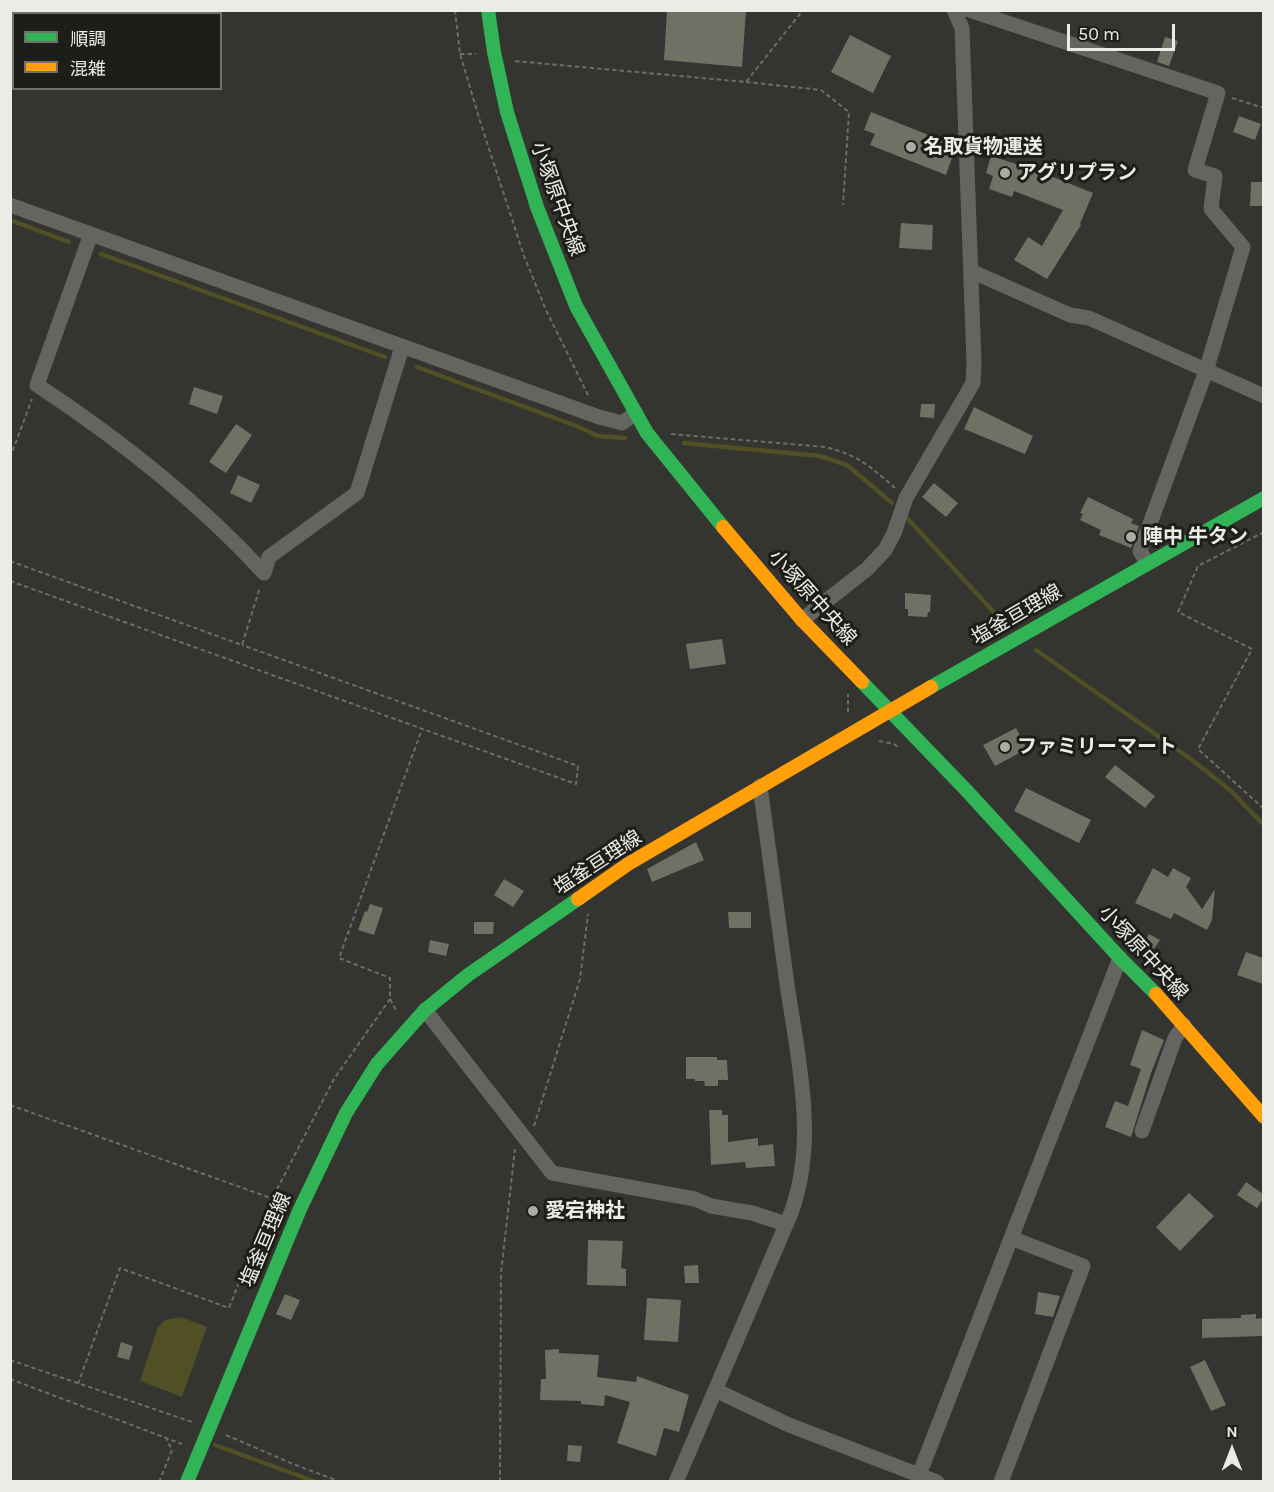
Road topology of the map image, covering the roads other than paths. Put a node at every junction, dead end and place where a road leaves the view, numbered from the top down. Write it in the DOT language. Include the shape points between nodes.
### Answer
graph roads {
  1 [pos="488,10"];
  2 [pos="954,10"];
  3 [pos="969,10"];
  4 [pos="10,205"];
  5 [pos="91,234"];
  6 [pos="971,271"];
  7 [pos="402,347"];
  8 [pos="1206,371"];
  9 [pos="1263,396"];
  10 [pos="636,413"];
  11 [pos="1263,498"];
  12 [pos="1147,562"];
  13 [pos="802,620"];
  14 [pos="890,711"];
  15 [pos="760,786"];
  16 [pos="1120,958"];
  17 [pos="425,1011"];
  18 [pos="1184,1025"];
  19 [pos="1263,1117"];
  20 [pos="1142,1131"];
  21 [pos="786,1224"];
  22 [pos="1011,1238"];
  23 [pos="715,1390"];
  24 [pos="919,1475"];
  25 [pos="187,1482"];
  26 [pos="676,1482"];
  27 [pos="937,1482"];
  28 [pos="1001,1482"];
  1 -- 10 [label="main road, 小塚原中央線" via="507,112 537,207 576,306"];
  2 -- 6 [label="street" via="962,28"];
  3 -- 8 [label="street" via="1218,93 1195,170 1215,176 1211,209 1243,248"];
  4 -- 5 [label="street"];
  5 -- 7 [label="street"];
  5 -- 7 [label="street" via="37,385 135,453 231,537 264,573 269,557 357,492"];
  6 -- 8 [label="street"];
  6 -- 13 [label="street" via="973,383 906,498 885,550"];
  7 -- 10 [label="street" via="599,417 622,423"];
  8 -- 9 [label="street"];
  8 -- 12 [label="street" via="1140,551"];
  10 -- 13 [label="main road, 小塚原中央線" via="647,433"];
  11 -- 12 [label="main road, 塩釜亘理線"];
  12 -- 14 [label="main road, 塩釜亘理線"];
  13 -- 14 [label="main road, 小塚原中央線"];
  14 -- 15 [label="main road, 塩釜亘理線"];
  14 -- 16 [label="main road, 小塚原中央線"];
  15 -- 17 [label="main road, 塩釜亘理線" via="628,864 468,975"];
  15 -- 21 [label="street" via="803,1099 805,1157 799,1191"];
  16 -- 18 [label="main road, 小塚原中央線"];
  16 -- 22 [label="street"];
  17 -- 21 [label="street" via="552,1173 695,1199"];
  17 -- 25 [label="main road, 塩釜亘理線" via="377,1064 346,1113 300,1209"];
  18 -- 19 [label="main road, 小塚原中央線"];
  18 -- 20 [label="street" via="1175,1038"];
  21 -- 23 [label="street"];
  22 -- 24 [label="street"];
  22 -- 28 [label="street" via="1083,1266"];
  23 -- 24 [label="street" via="789,1425"];
  23 -- 26 [label="street"];
  24 -- 27 [label="street"];
}
